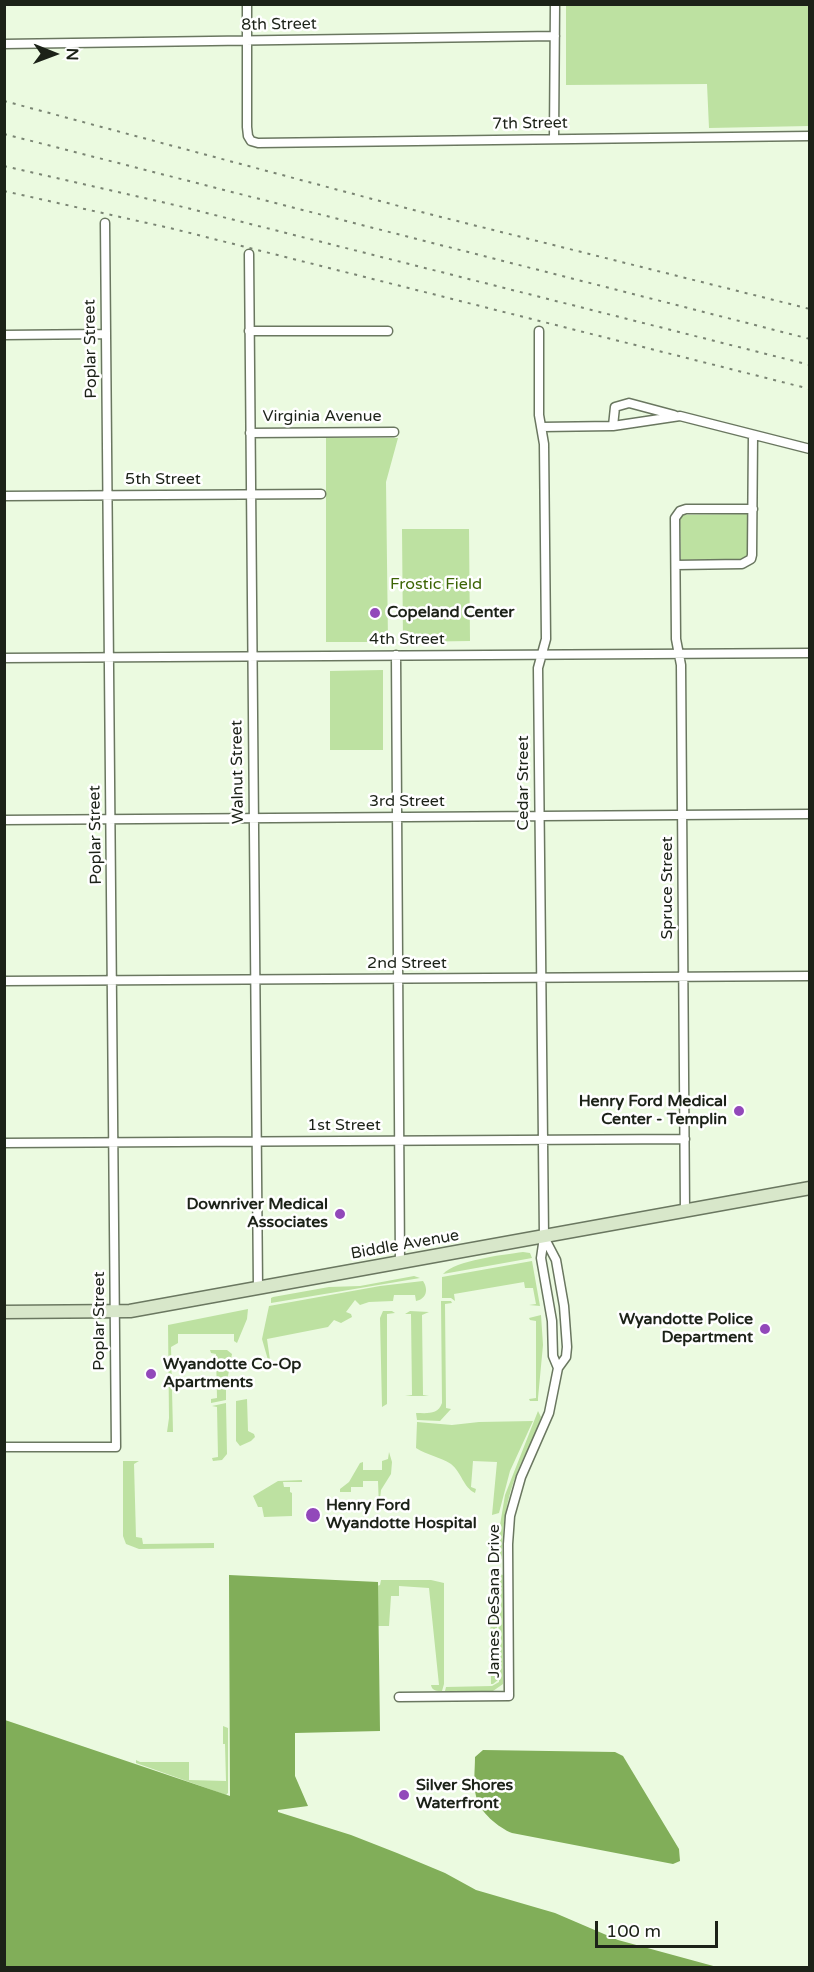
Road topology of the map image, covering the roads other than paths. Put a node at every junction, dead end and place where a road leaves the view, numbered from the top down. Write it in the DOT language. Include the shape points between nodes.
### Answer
graph roads {
  1 [pos="247,4"];
  2 [pos="555,4"];
  3 [pos="555,36"];
  4 [pos="248,41"];
  5 [pos="4,44"];
  6 [pos="810,136"];
  7 [pos="555,139"];
  8 [pos="105,223"];
  9 [pos="249,254"];
  10 [pos="539,330"];
  11 [pos="249,331"];
  12 [pos="388,331"];
  13 [pos="106,334"];
  14 [pos="4,335"];
  15 [pos="680,416"];
  16 [pos="613,426"];
  17 [pos="541,427"];
  18 [pos="250,432"];
  19 [pos="394,432"];
  20 [pos="753,435"];
  21 [pos="810,449"];
  22 [pos="321,494"];
  23 [pos="250,495"];
  24 [pos="4,496"];
  25 [pos="108,496"];
  26 [pos="753,509"];
  27 [pos="676,565"];
  28 [pos="810,653"];
  29 [pos="542,654"];
  30 [pos="679,654"];
  31 [pos="396,655"];
  32 [pos="252,656"];
  33 [pos="109,657"];
  34 [pos="4,658"];
  35 [pos="810,814"];
  36 [pos="682,815"];
  37 [pos="539,816"];
  38 [pos="397,817"];
  39 [pos="253,818"];
  40 [pos="110,819"];
  41 [pos="4,820"];
  42 [pos="810,976"];
  43 [pos="683,977"];
  44 [pos="540,978"];
  45 [pos="398,979"];
  46 [pos="255,980"];
  47 [pos="4,981"];
  48 [pos="112,981"];
  49 [pos="542,1139"];
  50 [pos="685,1139"];
  51 [pos="399,1140"];
  52 [pos="256,1141"];
  53 [pos="113,1142"];
  54 [pos="4,1143"];
  55 [pos="810,1188"];
  56 [pos="685,1210"];
  57 [pos="544,1237"];
  58 [pos="400,1263"];
  59 [pos="258,1288"];
  60 [pos="115,1311"];
  61 [pos="4,1312"];
  62 [pos="558,1368"];
  63 [pos="4,1448"];
  64 [pos="399,1697"];
  1 -- 4 [label="street"];
  2 -- 3 [label="street"];
  3 -- 4 [label="street, 8th Street"];
  3 -- 7 [label="street"];
  4 -- 5 [label="street, 8th Street"];
  4 -- 7 [label="street, 7th Street" via="251,141"];
  6 -- 7 [label="street, 7th Street"];
  8 -- 13 [label="street, Poplar Street"];
  9 -- 11 [label="street, Walnut Street"];
  10 -- 17 [label="street, Cedar Street"];
  11 -- 12 [label="street"];
  11 -- 18 [label="street, Walnut Street"];
  13 -- 14 [label="street"];
  13 -- 25 [label="street, Poplar Street"];
  15 -- 16 [label="street"];
  15 -- 16 [label="street" via="623,403 615,407"];
  15 -- 20 [label="street"];
  16 -- 17 [label="street"];
  17 -- 29 [label="street, Cedar Street" via="546,627"];
  18 -- 19 [label="street, Virginia Avenue"];
  18 -- 23 [label="street, Walnut Street"];
  20 -- 21 [label="street"];
  20 -- 26 [label="street"];
  22 -- 23 [label="street, 5th Street"];
  23 -- 25 [label="street, 5th Street"];
  23 -- 32 [label="street, Walnut Street"];
  24 -- 25 [label="street, 5th Street"];
  25 -- 33 [label="street, Poplar Street"];
  26 -- 27 [label="street" via="753,555 748,562"];
  26 -- 27 [label="street, Spruce Street" via="680,511 675,519"];
  27 -- 30 [label="street, Spruce Street"];
  28 -- 30 [label="street, 4th Street"];
  29 -- 30 [label="street, 4th Street"];
  29 -- 31 [label="street, 4th Street"];
  29 -- 37 [label="street, Cedar Street" via="538,668"];
  30 -- 36 [label="street, Spruce Street"];
  31 -- 32 [label="street, 4th Street"];
  31 -- 38 [label="street"];
  32 -- 33 [label="street, 4th Street"];
  32 -- 39 [label="street, Walnut Street"];
  33 -- 34 [label="street, 4th Street"];
  33 -- 40 [label="street, Poplar Street"];
  35 -- 36 [label="street, 3rd Street"];
  36 -- 37 [label="street, 3rd Street"];
  36 -- 43 [label="street, Spruce Street"];
  37 -- 38 [label="street, 3rd Street"];
  37 -- 44 [label="street, Cedar Street"];
  38 -- 39 [label="street, 3rd Street"];
  38 -- 45 [label="street"];
  39 -- 40 [label="street, 3rd Street"];
  39 -- 46 [label="street, Walnut Street"];
  40 -- 41 [label="street, 3rd Street"];
  40 -- 48 [label="street, Poplar Street"];
  42 -- 43 [label="street, 2nd Street"];
  43 -- 44 [label="street, 2nd Street"];
  43 -- 50 [label="street, Spruce Street"];
  44 -- 45 [label="street, 2nd Street"];
  44 -- 49 [label="street, Cedar Street"];
  45 -- 46 [label="street, 2nd Street"];
  45 -- 51 [label="street"];
  46 -- 48 [label="street, 2nd Street"];
  46 -- 52 [label="street, Walnut Street"];
  47 -- 48 [label="street, 2nd Street"];
  48 -- 53 [label="street, Poplar Street"];
  49 -- 50 [label="street, 1st Street"];
  49 -- 51 [label="street, 1st Street"];
  49 -- 57 [label="street, Cedar Street"];
  50 -- 56 [label="street, Spruce Street"];
  51 -- 52 [label="street, 1st Street"];
  51 -- 58 [label="street"];
  52 -- 53 [label="street, 1st Street"];
  52 -- 59 [label="street, Walnut Street"];
  53 -- 54 [label="street, 1st Street"];
  53 -- 60 [label="street, Poplar Street"];
  55 -- 56 [label="main road, Biddle Avenue"];
  56 -- 57 [label="main road, Biddle Avenue"];
  57 -- 58 [label="main road, Biddle Avenue"];
  57 -- 62 [label="street, James DeSana Drive" via="541,1258 552,1321 553,1356"];
  57 -- 62 [label="street, James DeSana Drive" via="556,1260 566,1327 566,1357"];
  58 -- 59 [label="main road, Biddle Avenue"];
  59 -- 60 [label="main road, Biddle Avenue"];
  60 -- 61 [label="main road, Biddle Avenue"];
  60 -- 63 [label="street, Poplar Street" via="116,1447"];
  62 -- 64 [label="street, James DeSana Drive" via="549,1413 521,1477 510,1516 509,1696"];
}
